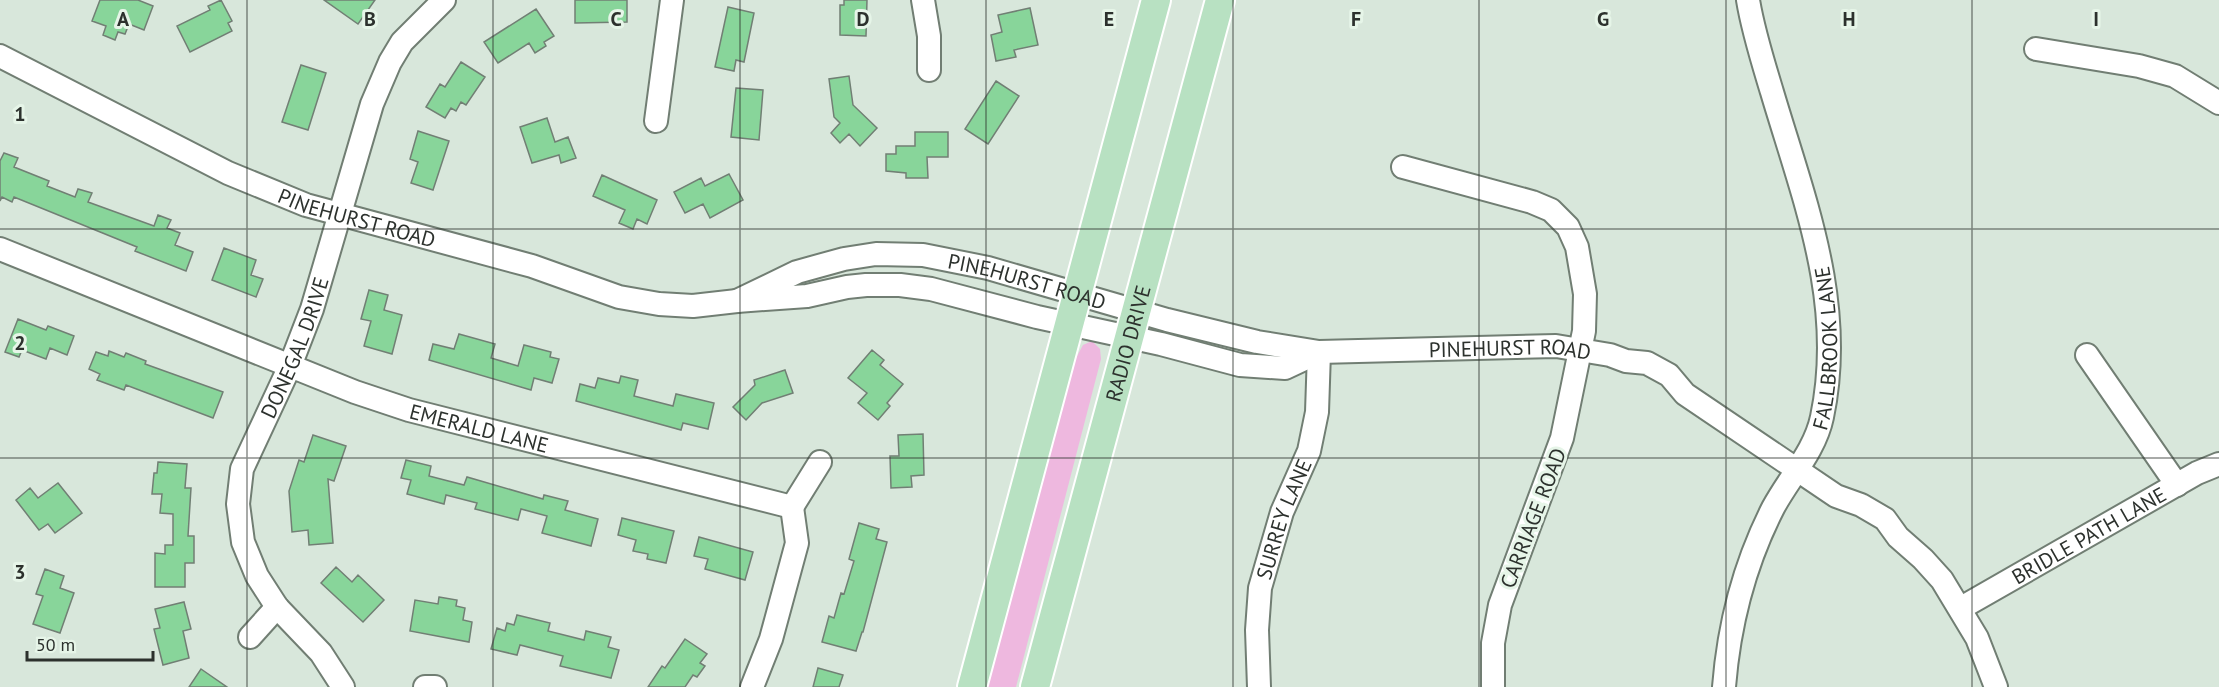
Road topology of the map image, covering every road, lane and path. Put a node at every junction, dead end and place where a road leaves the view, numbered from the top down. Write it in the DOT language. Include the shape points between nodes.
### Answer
graph roads {
  1 [pos="444,0"];
  2 [pos="672,0"];
  3 [pos="923,0"];
  4 [pos="1156,0"];
  5 [pos="1220,0"];
  6 [pos="1748,0"];
  7 [pos="2036,50"];
  8 [pos="0,56"];
  9 [pos="929,70"];
  10 [pos="2219,103"];
  11 [pos="656,121"];
  12 [pos="1403,167"];
  13 [pos="341,215"];
  14 [pos="0,249"];
  15 [pos="1077,293"];
  16 [pos="737,301"];
  17 [pos="1069,324"];
  18 [pos="1133,324"];
  19 [pos="1581,350"];
  20 [pos="1319,352"];
  21 [pos="2087,355"];
  22 [pos="290,366"];
  23 [pos="820,462"];
  24 [pos="2219,464"];
  25 [pos="1796,470"];
  26 [pos="2177,484"];
  27 [pos="792,507"];
  28 [pos="277,607"];
  29 [pos="1960,608"];
  30 [pos="250,637"];
  31 [pos="343,687"];
  32 [pos="425,687"];
  33 [pos="435,687"];
  34 [pos="752,687"];
  35 [pos="972,687"];
  36 [pos="1035,687"];
  37 [pos="1259,687"];
  38 [pos="1493,687"];
  39 [pos="1724,687"];
  40 [pos="1996,687"];
  1 -- 13 [label="street, DONEGAL DRIVE" via="402,42 390,62 360,138"];
  2 -- 11 [label="street"];
  3 -- 9 [label="street"];
  4 -- 15 [label="main road"];
  5 -- 18 [label="main road, RADIO DRIVE"];
  6 -- 25 [label="street, FALLBROOK LANE" via="1814,230 1829,316 1822,418 1808,453"];
  7 -- 10 [label="street" via="2139,66 2175,76"];
  8 -- 13 [label="street, PINEHURST ROAD" via="228,173"];
  12 -- 19 [label="street, CARRIAGE ROAD" via="1532,202 1551,210 1568,227 1577,247 1584,294"];
  13 -- 16 [label="street, PINEHURST ROAD" via="532,266 619,297 693,306"];
  13 -- 22 [label="street, DONEGAL DRIVE"];
  14 -- 22 [label="street, EMERALD LANE"];
  15 -- 16 [label="street, PINEHURST ROAD" via="962,262 892,254 844,259 797,272"];
  15 -- 17 [label="main road"];
  15 -- 18 [label="street, PINEHURST ROAD"];
  16 -- 17 [label="street, PINEHURST ROAD" via="807,296 866,285 900,285 932,289"];
  17 -- 18 [label="street, PINEHURST ROAD"];
  17 -- 35 [label="main road"];
  18 -- 20 [label="street, PINEHURST ROAD"];
  18 -- 36 [label="main road, RADIO DRIVE"];
  19 -- 20 [label="street, PINEHURST ROAD" via="1556,346"];
  19 -- 25 [label="street, PINEHURST ROAD" via="1626,361 1638,375 1666,390 1685,394"];
  19 -- 38 [label="street, CARRIAGE ROAD" via="1562,438 1500,605 1493,643"];
  20 -- 37 [label="street, SURREY LANE" via="1317,412 1309,451 1282,512 1260,588"];
  21 -- 26 [label="street"];
  22 -- 27 [label="street, EMERALD LANE" via="409,410"];
  22 -- 28 [label="street, DONEGAL DRIVE" via="242,469 238,504 243,542 256,576"];
  23 -- 27 [label="street"];
  24 -- 26 [label="street, BRIDLE PATH LANE"];
  25 -- 29 [label="street, PINEHURST ROAD" via="1836,496 1853,516 1877,532 1898,537 1942,580"];
  25 -- 39 [label="street, FALLBROOK LANE" via="1753,550 1739,593"];
  26 -- 29 [label="street, BRIDLE PATH LANE"];
  27 -- 34 [label="street" via="797,543 768,647"];
  28 -- 30 [label="street"];
  28 -- 31 [label="street, DONEGAL DRIVE" via="321,653"];
  29 -- 40 [label="street, PINEHURST ROAD" via="1977,638"];
  32 -- 33 [label="street"];
}
